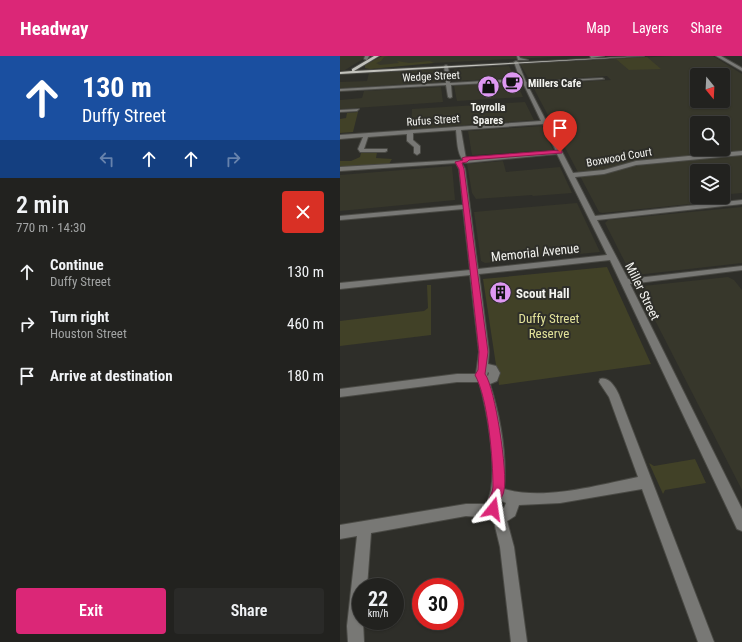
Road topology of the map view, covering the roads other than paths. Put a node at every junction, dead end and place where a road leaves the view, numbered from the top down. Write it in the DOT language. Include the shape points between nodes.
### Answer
graph roads {
  1 [pos="378,56"];
  2 [pos="602,56"];
  3 [pos="614,56"];
  4 [pos="629,56"];
  5 [pos="642,56"];
  6 [pos="718,56"];
  7 [pos="591,57"];
  8 [pos="369,58"];
  9 [pos="515,60"];
  10 [pos="434,65"];
  11 [pos="446,66"];
  12 [pos="370,69"];
  13 [pos="742,70"];
  14 [pos="345,73"];
  15 [pos="340,79"];
  16 [pos="602,79"];
  17 [pos="524,81"];
  18 [pos="448,84"];
  19 [pos="340,90"];
  20 [pos="450,97"];
  21 [pos="357,110"];
  22 [pos="340,111"];
  23 [pos="544,121"];
  24 [pos="458,128"];
  25 [pos="410,132"];
  26 [pos="366,135"];
  27 [pos="340,137"];
  28 [pos="385,150"];
  29 [pos="560,152"];
  30 [pos="418,153"];
  31 [pos="742,153"];
  32 [pos="462,161"];
  33 [pos="340,170"];
  34 [pos="571,175"];
  35 [pos="742,202"];
  36 [pos="466,207"];
  37 [pos="340,218"];
  38 [pos="593,218"];
  39 [pos="612,257"];
  40 [pos="739,269"];
  41 [pos="474,272"];
  42 [pos="742,277"];
  43 [pos="625,282"];
  44 [pos="340,286"];
  45 [pos="486,374"];
  46 [pos="604,382"];
  47 [pos="340,393"];
  48 [pos="646,482"];
  49 [pos="503,505"];
  50 [pos="742,524"];
  51 [pos="365,528"];
  52 [pos="340,532"];
  53 [pos="356,642"];
  54 [pos="519,642"];
  55 [pos="706,642"];
  1 -- 8 [label="main road"];
  2 -- 7 [label="street"];
  3 -- 7 [label="main road"];
  4 -- 5 [label="main road"];
  4 -- 9 [label="main road"];
  6 -- 13 [label="street"];
  7 -- 9 [label="main road"];
  8 -- 12 [label="main road" via="364,67"];
  8 -- 14 [label="main road"];
  9 -- 10 [label="main road"];
  9 -- 11 [label="main road"];
  9 -- 17 [label="street, Miller Street"];
  10 -- 11 [label="main road"];
  10 -- 12 [label="main road"];
  11 -- 14 [label="main road"];
  11 -- 18 [label="street"];
  12 -- 14 [label="main road"];
  14 -- 15 [label="main road"];
  16 -- 17 [label="street, Wedge Street"];
  17 -- 18 [label="street, Wedge Street"];
  17 -- 23 [label="street, Miller Street"];
  18 -- 19 [label="street, Wedge Street"];
  18 -- 20 [label="street"];
  21 -- 22 [label="street"];
  23 -- 24 [label="street, Rufus Street"];
  23 -- 29 [label="street, Miller Street"];
  24 -- 25 [label="street, Rufus Street"];
  24 -- 32 [label="street"];
  25 -- 26 [label="street, Rufus Street"];
  25 -- 30 [label="street" via="410,141 417,146"];
  26 -- 27 [label="street, Rufus Street"];
  26 -- 28 [label="street" via="362,151"];
  29 -- 32 [label="street"];
  29 -- 34 [label="street, Miller Street"];
  31 -- 34 [label="street, Boxwood Court" via="636,163 604,172"];
  32 -- 33 [label="street"];
  32 -- 36 [label="street"];
  34 -- 38 [label="street, Miller Street"];
  35 -- 38 [label="street"];
  36 -- 37 [label="street"];
  36 -- 41 [label="street"];
  38 -- 39 [label="street, Miller Street"];
  39 -- 41 [label="street, Memorial Avenue"];
  39 -- 43 [label="street, Miller Street"];
  40 -- 42 [label="street"];
  40 -- 43 [label="street"];
  41 -- 44 [label="street, Memorial Avenue"];
  41 -- 45 [label="street"];
  43 -- 50 [label="street, Miller Street"];
  45 -- 47 [label="street"];
  45 -- 49 [label="street" via="499,471 498,490"];
  46 -- 48 [label="street" via="614,395"];
  48 -- 49 [label="street"];
  48 -- 55 [label="street"];
  49 -- 51 [label="street"];
  49 -- 54 [label="street"];
  51 -- 52 [label="street"];
  51 -- 53 [label="street" via="355,626"];
}
